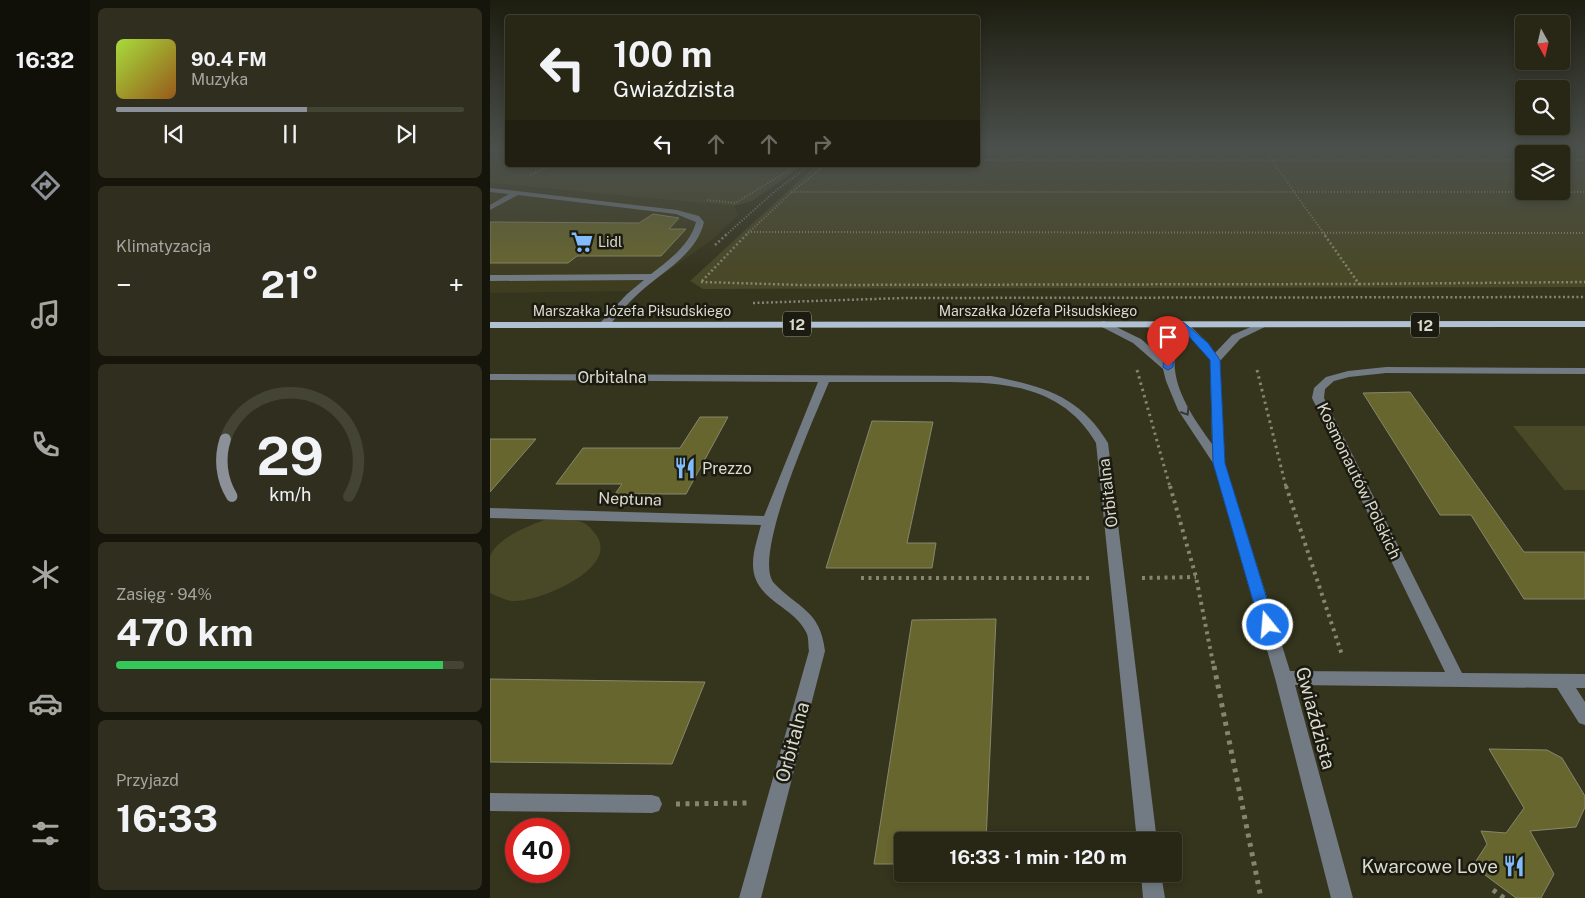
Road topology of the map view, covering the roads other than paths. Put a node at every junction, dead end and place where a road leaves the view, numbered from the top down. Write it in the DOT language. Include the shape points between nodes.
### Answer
graph roads {
  1 [pos="490,190"];
  2 [pos="517,193"];
  3 [pos="490,208"];
  4 [pos="653,277"];
  5 [pos="490,278"];
  6 [pos="1104,324"];
  7 [pos="1585,324"];
  8 [pos="490,325"];
  9 [pos="604,325"];
  10 [pos="1183,325"];
  11 [pos="1264,325"];
  12 [pos="1215,360"];
  13 [pos="1168,367"];
  14 [pos="1585,371"];
  15 [pos="490,377"];
  16 [pos="825,378"];
  17 [pos="1219,463"];
  18 [pos="490,512"];
  19 [pos="769,521"];
  20 [pos="1284,678"];
  21 [pos="1457,680"];
  22 [pos="1562,681"];
  23 [pos="1585,681"];
  24 [pos="1585,717"];
  25 [pos="490,802"];
  26 [pos="652,804"];
  27 [pos="1146,832"];
  28 [pos="1152,882"];
  29 [pos="750,898"];
  30 [pos="1154,898"];
  31 [pos="1342,898"];
  1 -- 2 [label="street"];
  2 -- 3 [label="street"];
  2 -- 4 [label="street" via="677,212 696,218 700,222 696,237"];
  4 -- 5 [label="street"];
  4 -- 9 [label="street"];
  6 -- 9 [label="main road, Marszałka Józefa Piłsudskiego / 12"];
  6 -- 10 [label="main road, Marszałka Józefa Piłsudskiego / 12"];
  6 -- 13 [label="street" via="1138,341"];
  7 -- 11 [label="main road, Marszałka Józefa Piłsudskiego / 12"];
  8 -- 9 [label="main road, Marszałka Józefa Piłsudskiego / 12"];
  10 -- 11 [label="main road, Marszałka Józefa Piłsudskiego / 12"];
  10 -- 12 [label="street"];
  10 -- 13 [label="street" via="1169,351"];
  11 -- 12 [label="street" via="1236,337"];
  12 -- 17 [label="street, Gwiaździsta"];
  13 -- 17 [label="street, Gwiaździsta, one-way" via="1181,406"];
  14 -- 21 [label="street, Kosmonautów Polskich" via="1386,370 1348,374 1330,379 1320,388 1318,398"];
  15 -- 16 [label="street, Orbitalna"];
  16 -- 19 [label="street, Orbitalna"];
  16 -- 27 [label="street, Orbitalna" via="992,379 1024,385 1057,398 1094,426 1102,443"];
  17 -- 20 [label="street, Gwiaździsta"];
  18 -- 19 [label="street, Neptuna"];
  19 -- 29 [label="street, Orbitalna" via="760,558 761,576 768,588 800,613 814,630 817,651"];
  20 -- 21 [label="street"];
  20 -- 31 [label="street, Gwiaździsta"];
  21 -- 22 [label="street"];
  22 -- 23 [label="street"];
  22 -- 24 [label="street"];
  25 -- 26 [label="street"];
  28 -- 30 [label="street"];
}
